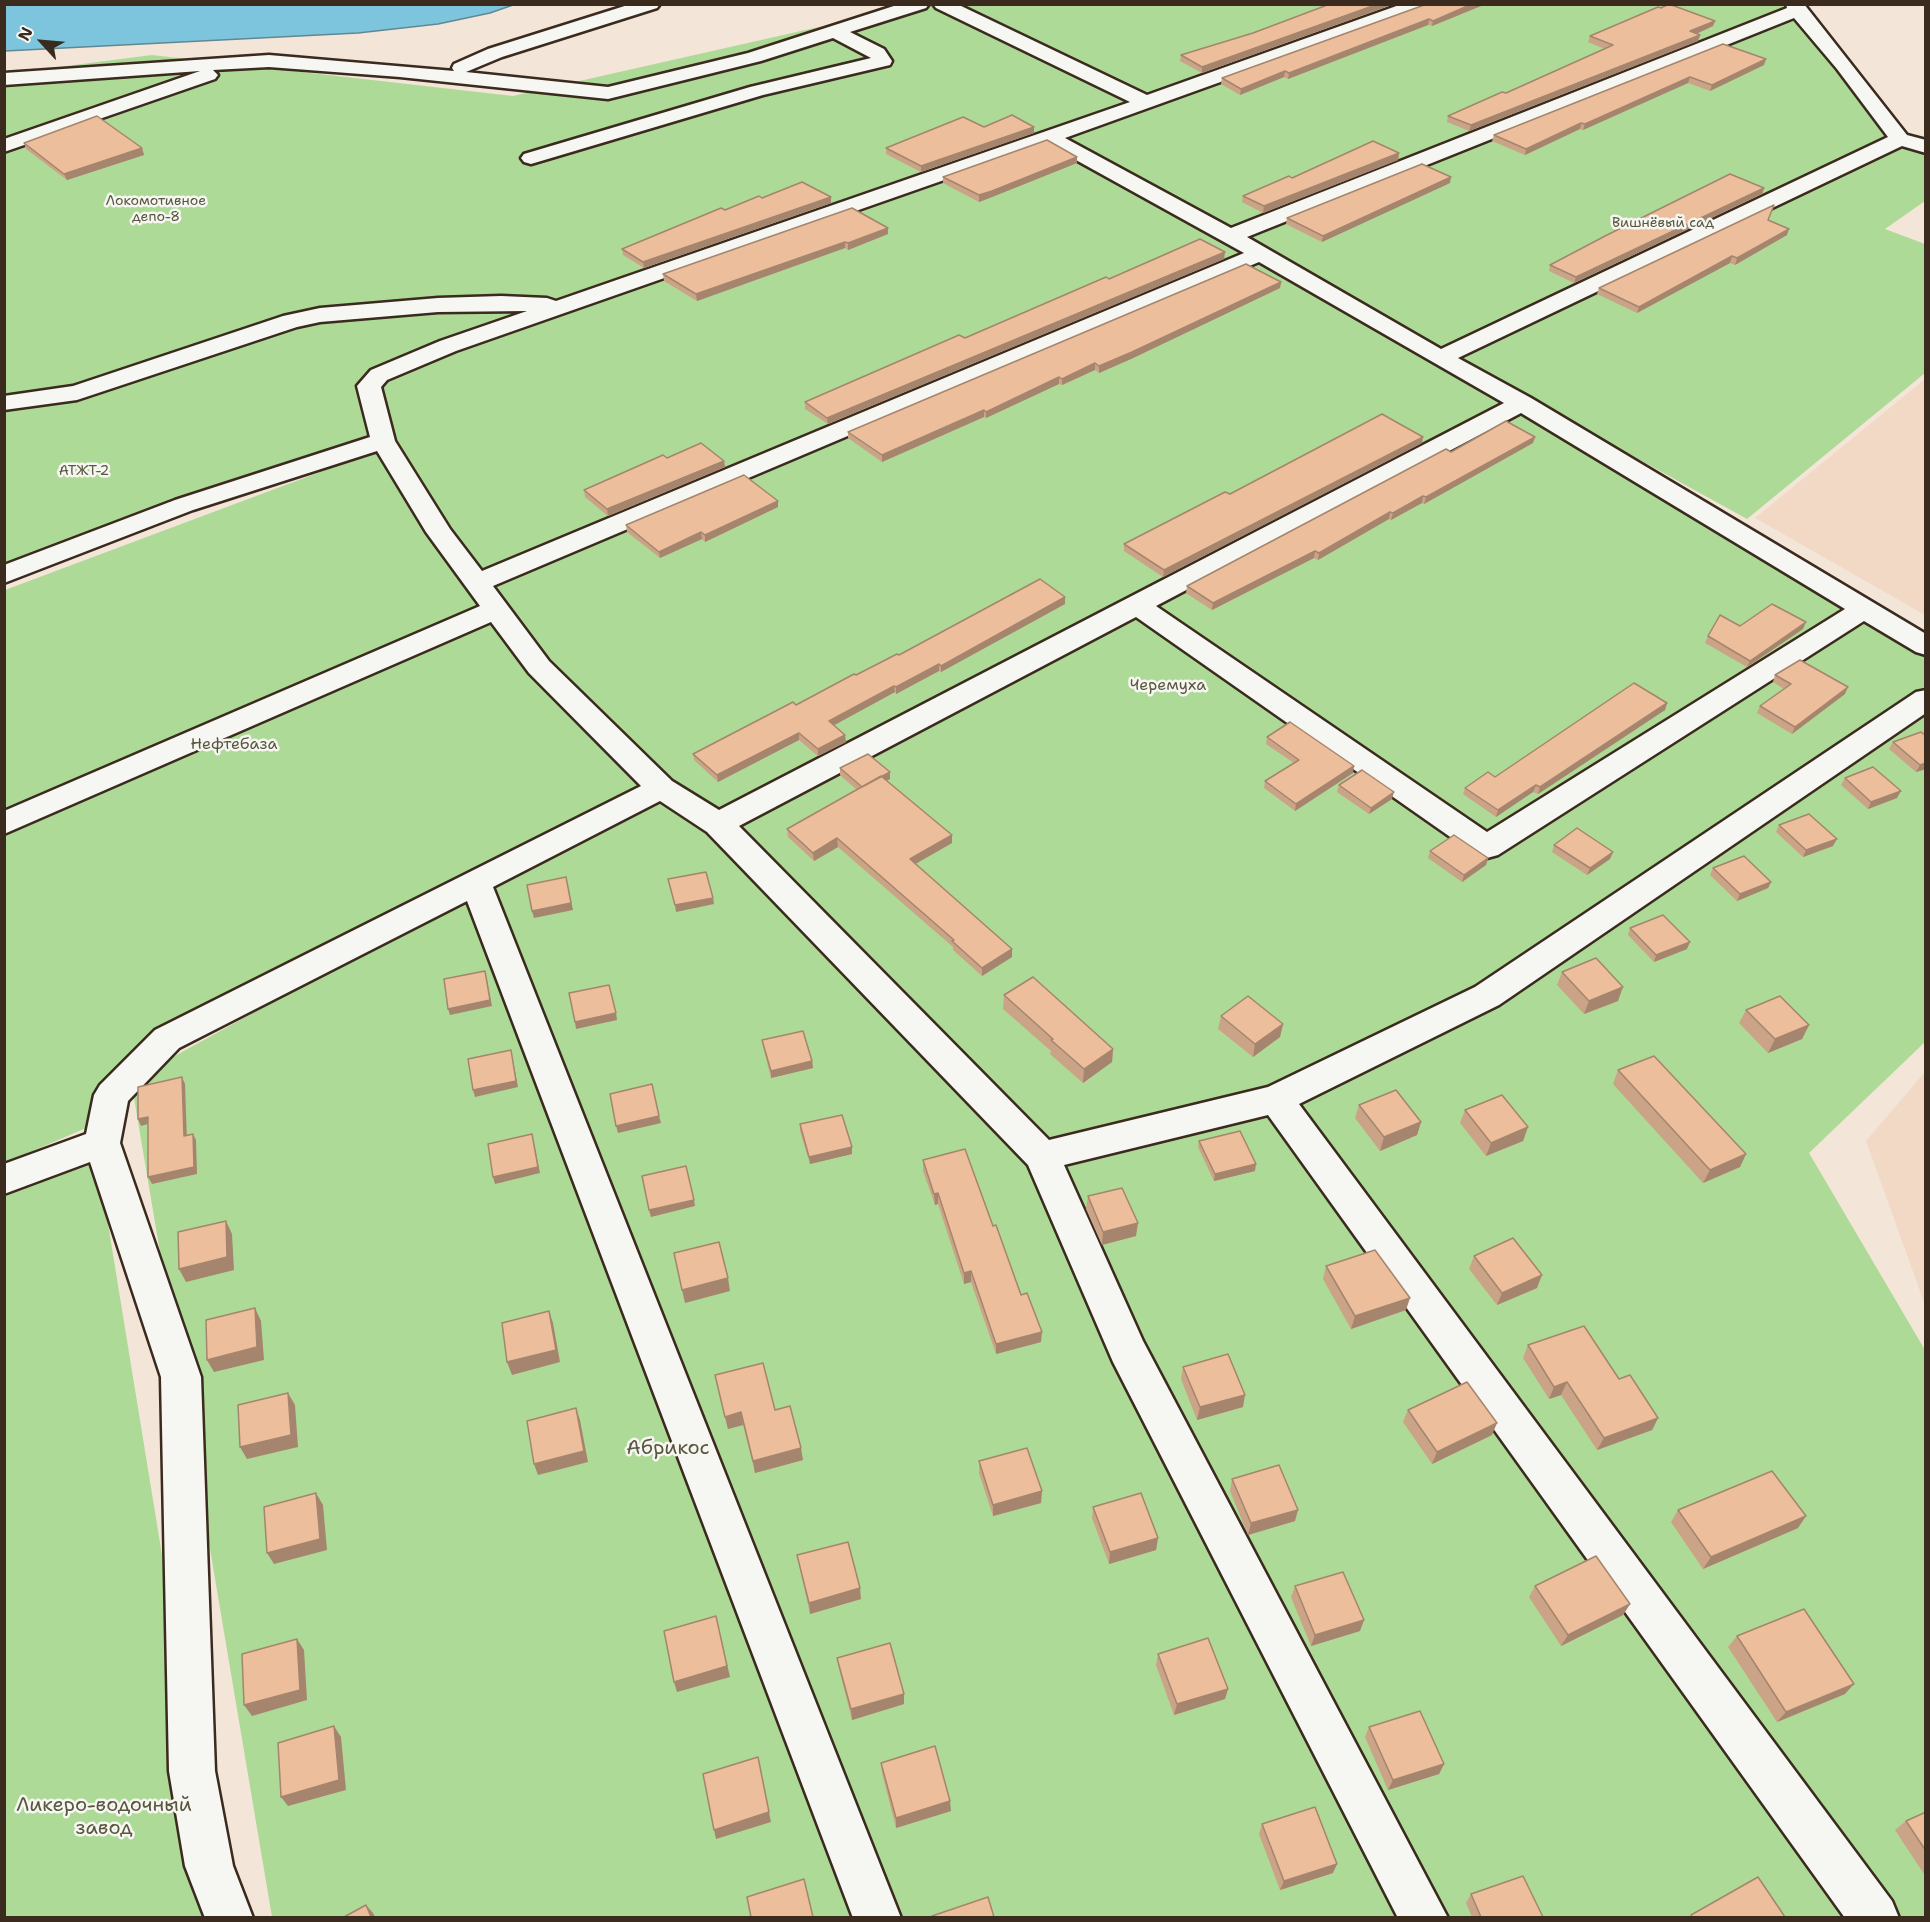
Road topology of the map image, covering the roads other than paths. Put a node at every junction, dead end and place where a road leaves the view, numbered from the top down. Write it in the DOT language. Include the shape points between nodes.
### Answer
graph roads {
  1 [pos="651,4"];
  2 [pos="899,4"];
  3 [pos="920,4"];
  4 [pos="942,4"];
  5 [pos="1420,4"];
  6 [pos="1796,8"];
  7 [pos="835,32"];
  8 [pos="247,62"];
  9 [pos="461,68"];
  10 [pos="623,70"];
  11 [pos="400,71"];
  12 [pos="573,71"];
  13 [pos="4,79"];
  14 [pos="1146,102"];
  15 [pos="1049,137"];
  16 [pos="1900,139"];
  17 [pos="4,146"];
  18 [pos="1926,147"];
  19 [pos="531,158"];
  20 [pos="1230,236"];
  21 [pos="1260,254"];
  22 [pos="566,306"];
  23 [pos="1440,358"];
  24 [pos="4,403"];
  25 [pos="1522,403"];
  26 [pos="383,441"];
  27 [pos="4,575"];
  28 [pos="477,583"];
  29 [pos="1137,605"];
  30 [pos="497,609"];
  31 [pos="1864,609"];
  32 [pos="1926,646"];
  33 [pos="1926,699"];
  34 [pos="661,788"];
  35 [pos="4,823"];
  36 [pos="718,824"];
  37 [pos="476,883"];
  38 [pos="1276,1099"];
  39 [pos="102,1143"];
  40 [pos="1042,1156"];
  41 [pos="4,1179"];
  42 [pos="229,1917"];
  43 [pos="877,1917"];
  44 [pos="1424,1917"];
  45 [pos="1875,1917"];
  1 -- 9 [label="lane" via="495,53"];
  2 -- 10 [label="lane" via="730,52 666,66"];
  3 -- 7 [label="lane"];
  4 -- 14 [label="lane"];
  5 -- 14 [label="lane"];
  6 -- 16 [label="lane"];
  6 -- 20 [label="lane"];
  7 -- 11 [label="lane" via="754,57 608,93"];
  7 -- 19 [label="lane" via="877,53 883,61 757,91"];
  8 -- 11 [label="lane"];
  8 -- 13 [label="lane"];
  8 -- 17 [label="lane"];
  9 -- 11 [label="lane"];
  9 -- 12 [label="lane"];
  14 -- 15 [label="lane"];
  15 -- 20 [label="lane"];
  15 -- 22 [label="lane"];
  16 -- 18 [label="lane"];
  16 -- 23 [label="lane"];
  20 -- 21 [label="lane"];
  21 -- 23 [label="lane"];
  21 -- 28 [label="lane"];
  22 -- 24 [label="lane" via="438,305 320,315 291,321 77,393"];
  22 -- 26 [label="lane" via="448,346 379,375 369,386"];
  23 -- 25 [label="lane"];
  25 -- 29 [label="lane"];
  25 -- 31 [label="lane"];
  26 -- 27 [label="lane" via="184,505"];
  26 -- 28 [label="lane" via="439,532"];
  28 -- 30 [label="lane"];
  29 -- 31 [label="lane" via="1487,847"];
  29 -- 36 [label="lane"];
  30 -- 34 [label="lane" via="539,667"];
  30 -- 35 [label="lane"];
  31 -- 32 [label="lane"];
  33 -- 38 [label="lane" via="1487,996"];
  34 -- 36 [label="lane"];
  34 -- 37 [label="lane"];
  36 -- 40 [label="lane"];
  37 -- 39 [label="lane" via="167,1039 112,1095"];
  37 -- 43 [label="lane"];
  38 -- 40 [label="lane"];
  38 -- 45 [label="lane"];
  39 -- 41 [label="lane"];
  39 -- 42 [label="lane" via="181,1377 192,1771 209,1866"];
  40 -- 44 [label="lane" via="1127,1350"];
}
